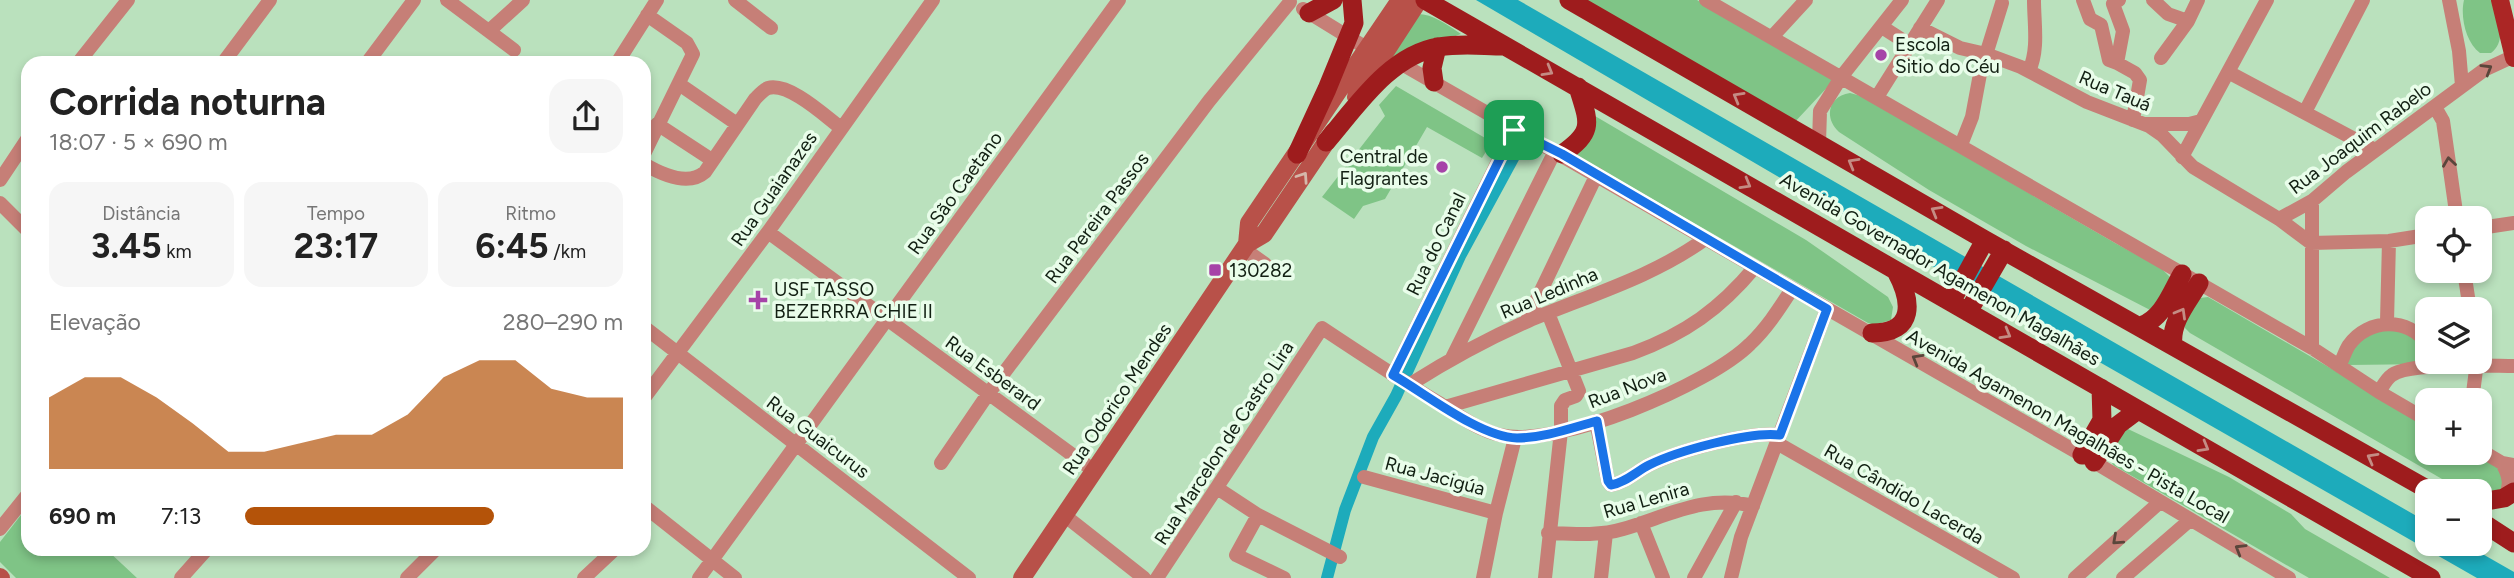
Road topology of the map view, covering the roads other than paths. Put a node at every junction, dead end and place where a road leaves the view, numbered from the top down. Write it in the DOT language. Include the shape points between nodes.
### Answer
graph roads {
  1 [pos="128,0"];
  2 [pos="270,0"];
  3 [pos="414,0"];
  4 [pos="447,0"];
  5 [pos="523,0"];
  6 [pos="657,0"];
  7 [pos="735,0"];
  8 [pos="933,0"];
  9 [pos="1119,0"];
  10 [pos="1333,0"];
  11 [pos="1352,0"];
  12 [pos="1400,0"];
  13 [pos="1419,0"];
  14 [pos="1425,0"];
  15 [pos="1569,0"];
  16 [pos="1706,0"];
  17 [pos="1806,0"];
  18 [pos="1902,0"];
  19 [pos="2034,0"];
  20 [pos="2083,0"];
  21 [pos="2119,0"];
  22 [pos="2153,0"];
  23 [pos="2198,0"];
  24 [pos="2267,0"];
  25 [pos="2363,0"];
  26 [pos="2449,0"];
  27 [pos="2500,0"];
  28 [pos="1288,1"];
  29 [pos="1933,2"];
  30 [pos="2002,3"];
  31 [pos="1309,13"];
  32 [pos="647,15"];
  33 [pos="2188,21"];
  34 [pos="1882,27"];
  35 [pos="771,28"];
  36 [pos="1920,28"];
  37 [pos="489,31"];
  38 [pos="1349,37"];
  39 [pos="1772,37"];
  40 [pos="1910,45"];
  41 [pos="1506,46"];
  42 [pos="1437,47"];
  43 [pos="1368,49"];
  44 [pos="514,50"];
  45 [pos="1986,54"];
  46 [pos="84,56"];
  47 [pos="228,56"];
  48 [pos="371,56"];
  49 [pos="621,56"];
  50 [pos="2514,57"];
  51 [pos="2161,58"];
  52 [pos="1400,63"];
  53 [pos="2117,63"];
  54 [pos="2029,71"];
  55 [pos="2228,72"];
  56 [pos="1842,76"];
  57 [pos="1434,82"];
  58 [pos="679,84"];
  59 [pos="2462,86"];
  60 [pos="1577,88"];
  61 [pos="1877,97"];
  62 [pos="2435,107"];
  63 [pos="2305,112"];
  64 [pos="2201,121"];
  65 [pos="2139,122"];
  66 [pos="657,124"];
  67 [pos="737,124"];
  68 [pos="841,128"];
  69 [pos="1514,130"];
  70 [pos="651,141"];
  71 [pos="1326,142"];
  72 [pos="1819,143"];
  73 [pos="1961,145"];
  74 [pos="21,148"];
  75 [pos="2375,150"];
  76 [pos="1297,153"];
  77 [pos="1559,153"];
  78 [pos="2182,157"];
  79 [pos="712,160"];
  80 [pos="651,165"];
  81 [pos="1597,174"];
  82 [pos="0,180"];
  83 [pos="2312,201"];
  84 [pos="0,204"];
  85 [pos="2455,206"];
  86 [pos="2280,219"];
  87 [pos="2514,223"];
  88 [pos="21,224"];
  89 [pos="2492,226"];
  90 [pos="768,232"];
  91 [pos="2415,237"];
  92 [pos="1705,239"];
  93 [pos="2389,242"];
  94 [pos="2311,243"];
  95 [pos="1245,246"];
  96 [pos="1981,248"];
  97 [pos="1999,258"];
  98 [pos="1265,264"];
  99 [pos="1755,267"];
  100 [pos="1896,271"];
  101 [pos="2191,279"];
  102 [pos="1792,289"];
  103 [pos="1955,294"];
  104 [pos="1973,305"];
  105 [pos="1827,309"];
  106 [pos="1548,313"];
  107 [pos="887,320"];
  108 [pos="1525,322"];
  109 [pos="2387,322"];
  110 [pos="2141,326"];
  111 [pos="1322,328"];
  112 [pos="2415,332"];
  113 [pos="651,333"];
  114 [pos="1872,333"];
  115 [pos="2173,345"];
  116 [pos="2312,348"];
  117 [pos="678,354"];
  118 [pos="1452,358"];
  119 [pos="2492,365"];
  120 [pos="2339,366"];
  121 [pos="2514,366"];
  122 [pos="2415,369"];
  123 [pos="1571,370"];
  124 [pos="1401,380"];
  125 [pos="2101,388"];
  126 [pos="651,389"];
  127 [pos="2379,392"];
  128 [pos="988,394"];
  129 [pos="1445,407"];
  130 [pos="2138,410"];
  131 [pos="2415,413"];
  132 [pos="1597,421"];
  133 [pos="1561,431"];
  134 [pos="1515,438"];
  135 [pos="1779,439"];
  136 [pos="797,445"];
  137 [pos="2492,456"];
  138 [pos="2088,458"];
  139 [pos="941,463"];
  140 [pos="2508,464"];
  141 [pos="1093,470"];
  142 [pos="1364,477"];
  143 [pos="2415,482"];
  144 [pos="1217,488"];
  145 [pos="2509,495"];
  146 [pos="1736,502"];
  147 [pos="2160,502"];
  148 [pos="21,503"];
  149 [pos="1753,506"];
  150 [pos="1496,513"];
  151 [pos="1064,515"];
  152 [pos="1258,515"];
  153 [pos="651,516"];
  154 [pos="2190,520"];
  155 [pos="1641,523"];
  156 [pos="0,529"];
  157 [pos="2492,529"];
  158 [pos="1548,533"];
  159 [pos="1606,533"];
  160 [pos="2514,543"];
  161 [pos="201,556"];
  162 [pos="429,556"];
  163 [pos="608,556"];
  164 [pos="1340,557"];
  165 [pos="712,560"];
  166 [pos="181,578"];
  167 [pos="407,578"];
  168 [pos="584,578"];
  169 [pos="699,578"];
  170 [pos="735,578"];
  171 [pos="969,578"];
  172 [pos="1022,578"];
  173 [pos="1144,578"];
  174 [pos="1157,578"];
  175 [pos="1284,578"];
  176 [pos="1483,578"];
  177 [pos="1545,578"];
  178 [pos="1601,578"];
  179 [pos="1663,578"];
  180 [pos="1693,578"];
  181 [pos="1731,578"];
  182 [pos="2012,578"];
  183 [pos="2075,578"];
  184 [pos="2123,578"];
  185 [pos="2289,578"];
  186 [pos="2431,578"];
  1 -- 46 [label="street"];
  2 -- 47 [label="street"];
  3 -- 48 [label="street"];
  4 -- 37 [label="street"];
  5 -- 37 [label="street"];
  6 -- 32 [label="street"];
  7 -- 35 [label="street"];
  8 -- 68 [label="street, Rua Guaianazes"];
  9 -- 107 [label="street, Rua São Caetano"];
  10 -- 31 [label="highway"];
  11 -- 38 [label="highway" via="1354,23"];
  12 -- 43 [label="main road, Rua Odorico Mendes"];
  13 -- 71 [label="main road, Rua Odorico Mendes"];
  14 -- 41 [label="highway, Avenida Governador Agamenon Magalhães"];
  72 -- 15 [label="highway, one-way"];
  16 -- 39 [label="street"];
  17 -- 39 [label="street"];
  18 -- 34 [label="street"];
  19 -- 54 [label="street" via="2036,46"];
  20 -- 53 [label="street" via="2090,19 2101,25 2108,59"];
  21 -- 53 [label="street" via="2112,4 2123,31"];
  22 -- 33 [label="street" via="2168,14"];
  23 -- 33 [label="street"];
  24 -- 55 [label="street"];
  25 -- 63 [label="street"];
  26 -- 59 [label="street, Rua Joaquim Rabelo"];
  27 -- 50 [label="main road"];
  28 -- 31 [label="street"];
  28 -- 128 [label="street, Rua Pereira Passos"];
  29 -- 36 [label="street"];
  30 -- 45 [label="street"];
  31 -- 38 [label="street"];
  32 -- 49 [label="street"];
  32 -- 58 [label="street" via="692,49"];
  33 -- 51 [label="street"];
  34 -- 40 [label="street"];
  34 -- 56 [label="street"];
  36 -- 40 [label="street"];
  36 -- 45 [label="street, Rua Tauá" via="1960,48"];
  37 -- 44 [label="street"];
  38 -- 43 [label="street"];
  38 -- 76 [label="highway"];
  39 -- 56 [label="street"];
  40 -- 61 [label="street"];
  41 -- 42 [label="highway"];
  41 -- 60 [label="highway, Avenida Governador Agamenon Magalhães, one-way"];
  42 -- 52 [label="highway"];
  42 -- 57 [label="highway"];
  43 -- 76 [label="main road, Rua Odorico Mendes"];
  45 -- 54 [label="street, Rua Tauá"];
  45 -- 73 [label="street"];
  59 -- 50 [label="street, Rua Joaquim Rabelo, one-way"];
  52 -- 57 [label="street"];
  52 -- 71 [label="highway"];
  53 -- 65 [label="street" via="2140,77"];
  54 -- 65 [label="street, Rua Tauá" via="2087,102"];
  55 -- 63 [label="street"];
  55 -- 64 [label="street"];
  56 -- 61 [label="street"];
  56 -- 72 [label="street" via="1820,111"];
  57 -- 69 [label="street"];
  58 -- 66 [label="street"];
  58 -- 67 [label="street"];
  59 -- 62 [label="street, Rua Joaquim Rabelo"];
  60 -- 77 [label="highway" via="1586,128 1583,137"];
  60 -- 100 [label="highway, Avenida Governador Agamenon Magalhães, one-way"];
  61 -- 73 [label="street"];
  62 -- 75 [label="street, Rua Joaquim Rabelo"];
  85 -- 62 [label="street, one-way" via="2443,121"];
  63 -- 75 [label="street"];
  64 -- 65 [label="street"];
  64 -- 78 [label="street"];
  65 -- 78 [label="street, Rua Tauá" via="2162,135"];
  66 -- 70 [label="street"];
  66 -- 79 [label="street"];
  67 -- 68 [label="street" via="760,93 771,88 797,95"];
  67 -- 79 [label="street"];
  68 -- 90 [label="street, Rua Guaianazes"];
  69 -- 77 [label="street"];
  69 -- 124 [label="street, Rua do Canal"];
  95 -- 71 [label="main road, Rua Odorico Mendes, one-way" via="1264,234"];
  96 -- 72 [label="highway, one-way"];
  73 -- 101 [label="street"];
  74 -- 82 [label="street"];
  75 -- 83 [label="street, Rua Joaquim Rabelo"];
  76 -- 95 [label="main road, Rua Odorico Mendes" via="1249,223"];
  77 -- 81 [label="street"];
  77 -- 118 [label="street"];
  78 -- 86 [label="street, Rua Tauá"];
  79 -- 80 [label="street" via="702,175 694,178 676,178"];
  81 -- 92 [label="street"];
  81 -- 108 [label="street"];
  83 -- 86 [label="street, Rua Joaquim Rabelo"];
  83 -- 94 [label="street"];
  84 -- 88 [label="street"];
  86 -- 94 [label="street, Rua Tauá"];
  87 -- 89 [label="street"];
  90 -- 107 [label="street, Rua Esberard"];
  90 -- 117 [label="street, Rua Guaianazes"];
  91 -- 93 [label="street"];
  92 -- 99 [label="street"];
  92 -- 106 [label="street, Rua Ledinha" via="1668,263"];
  93 -- 94 [label="street"];
  93 -- 109 [label="street"];
  94 -- 116 [label="street"];
  95 -- 98 [label="street"];
  95 -- 141 [label="main road, Rua Odorico Mendes"];
  96 -- 97 [label="highway"];
  96 -- 103 [label="highway"];
  97 -- 104 [label="highway"];
  97 -- 110 [label="highway"];
  99 -- 102 [label="street"];
  99 -- 123 [label="street, Rua Nova" via="1712,312 1684,330 1633,353"];
  100 -- 103 [label="highway, Avenida Governador Agamenon Magalhães"];
  100 -- 114 [label="highway" via="1906,289 1904,321 1893,330"];
  101 -- 110 [label="highway" via="2151,323"];
  115 -- 101 [label="highway, one-way" via="2171,334"];
  101 -- 116 [label="street"];
  102 -- 105 [label="street"];
  102 -- 132 [label="street, Rua Nova" via="1756,338 1723,366 1678,390"];
  103 -- 104 [label="highway, Avenida Governador Agamenon Magalhães"];
  104 -- 125 [label="highway, Avenida Governador Agamenon Magalhães, one-way"];
  105 -- 114 [label="street, Avenida Agamenon Magalhães - Pista Local"];
  105 -- 135 [label="street"];
  106 -- 108 [label="street, Rua Ledinha"];
  106 -- 123 [label="street"];
  107 -- 128 [label="street, Rua Esberard"];
  107 -- 136 [label="street, Rua São Caetano"];
  108 -- 118 [label="street, Rua Ledinha"];
  109 -- 112 [label="street"];
  109 -- 120 [label="street" via="2356,337"];
  110 -- 115 [label="highway"];
  111 -- 124 [label="street, Rua Nova"];
  111 -- 144 [label="street, Rua Marcelon de Castro Lira"];
  113 -- 117 [label="street, Rua Guaicurus"];
  138 -- 114 [label="street, Avenida Agamenon Magalhães - Pista Local, one-way"];
  143 -- 115 [label="highway, one-way"];
  116 -- 120 [label="street"];
  117 -- 126 [label="street, Rua Guaianazes"];
  117 -- 136 [label="street, Rua Guaicurus"];
  118 -- 124 [label="street, Rua Ledinha"];
  119 -- 121 [label="street"];
  120 -- 127 [label="street"];
  122 -- 127 [label="street" via="2394,373"];
  123 -- 129 [label="street, Rua Nova"];
  123 -- 133 [label="street" via="1579,391 1561,406"];
  124 -- 129 [label="street, Rua Nova"];
  125 -- 130 [label="highway, Avenida Governador Agamenon Magalhães"];
  125 -- 138 [label="highway" via="2102,421"];
  127 -- 131 [label="street"];
  128 -- 139 [label="street, Rua Pereira Passos"];
  128 -- 141 [label="street, Rua Esberard"];
  129 -- 134 [label="street, Rua Nova" via="1480,427"];
  130 -- 138 [label="highway"];
  130 -- 186 [label="highway, Avenida Governador Agamenon Magalhães, one-way"];
  132 -- 133 [label="street, Rua Nova"];
  132 -- 135 [label="street, Rua Lenira" via="1611,485 1680,452 1760,434"];
  133 -- 134 [label="street, Rua Nova"];
  133 -- 158 [label="street"];
  134 -- 150 [label="street"];
  135 -- 149 [label="street"];
  135 -- 182 [label="street, Rua Cândido Lacerda"];
  136 -- 165 [label="street, Rua São Caetano"];
  136 -- 171 [label="street, Rua Guaicurus"];
  137 -- 140 [label="street"];
  138 -- 147 [label="street, Avenida Agamenon Magalhães - Pista Local"];
  140 -- 145 [label="street"];
  141 -- 151 [label="main road, Rua Odorico Mendes"];
  142 -- 150 [label="street, Rua Jacigúa"];
  144 -- 152 [label="street"];
  144 -- 174 [label="street, Rua Marcelon de Castro Lira"];
  146 -- 149 [label="street, Rua Lenira"];
  146 -- 155 [label="street, Rua Lenira" via="1690,506"];
  146 -- 180 [label="street"];
  147 -- 154 [label="street, Avenida Agamenon Magalhães - Pista Local"];
  147 -- 183 [label="street, one-way"];
  148 -- 156 [label="street"];
  149 -- 181 [label="street"];
  150 -- 176 [label="street"];
  151 -- 172 [label="main road, Rua Odorico Mendes"];
  151 -- 173 [label="street"];
  152 -- 164 [label="street"];
  152 -- 175 [label="street" via="1236,555"];
  153 -- 165 [label="street"];
  154 -- 184 [label="street"];
  185 -- 154 [label="street, Avenida Agamenon Magalhães - Pista Local, one-way"];
  155 -- 159 [label="street, Rua Lenira"];
  155 -- 179 [label="street"];
  157 -- 160 [label="highway"];
  158 -- 159 [label="street, Rua Lenira"];
  158 -- 177 [label="street"];
  159 -- 178 [label="street"];
  161 -- 166 [label="street"];
  162 -- 167 [label="street"];
  163 -- 168 [label="street"];
  165 -- 169 [label="street, Rua São Caetano"];
  165 -- 170 [label="street"];
}
